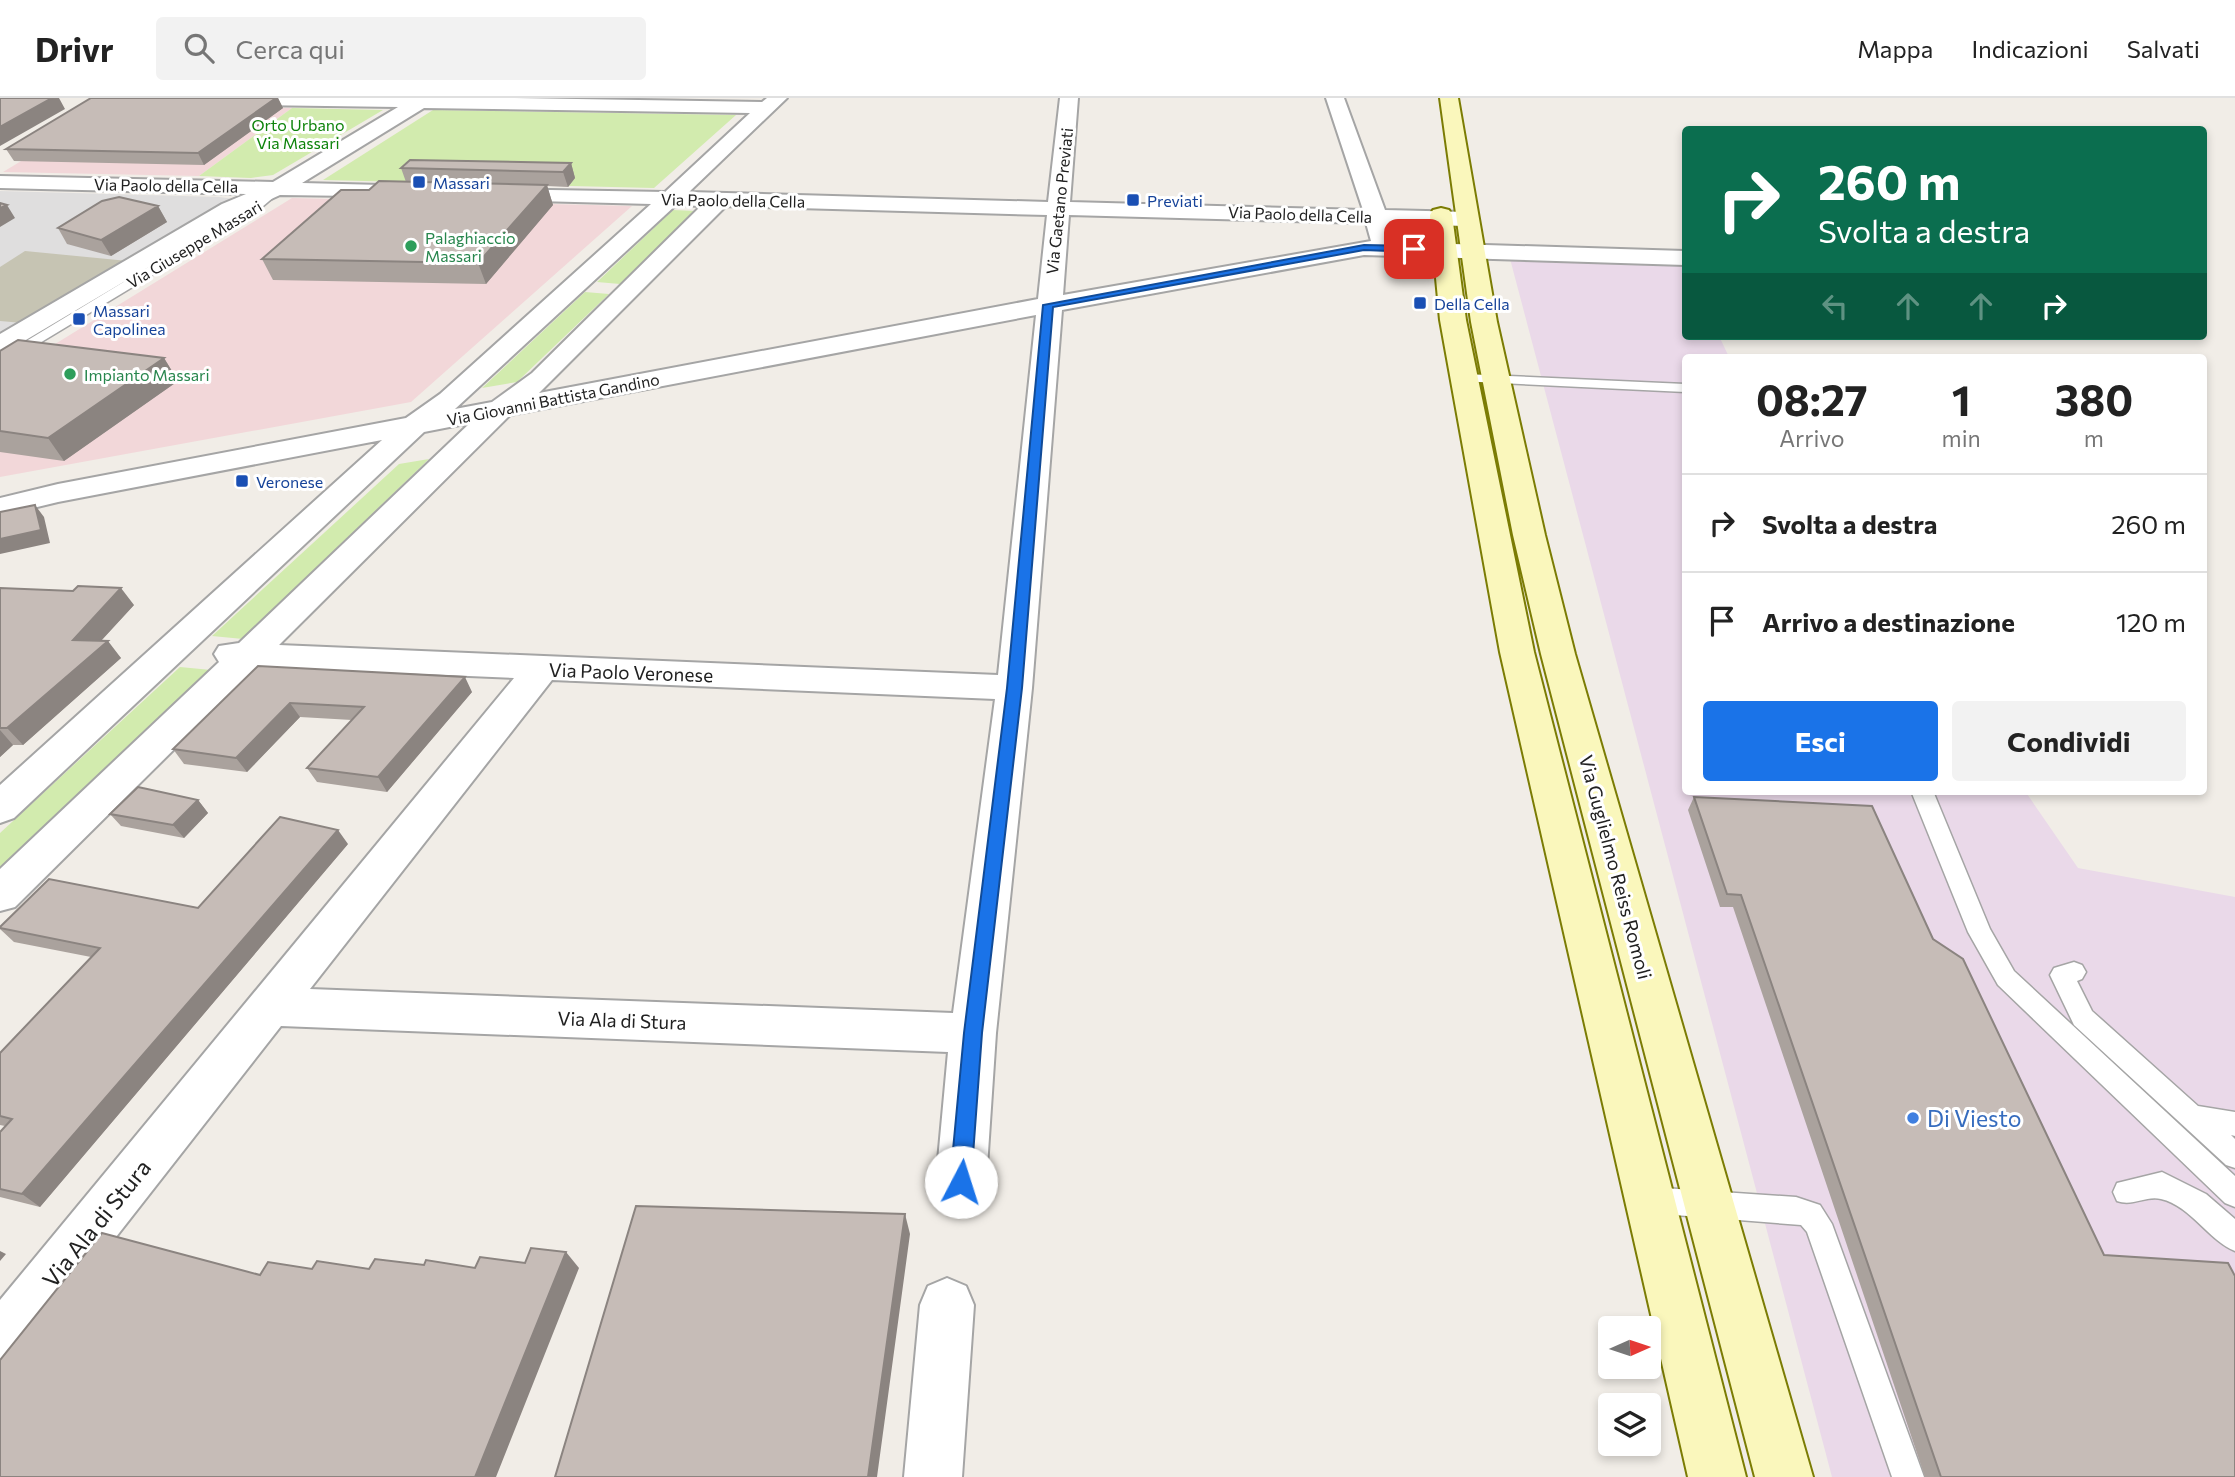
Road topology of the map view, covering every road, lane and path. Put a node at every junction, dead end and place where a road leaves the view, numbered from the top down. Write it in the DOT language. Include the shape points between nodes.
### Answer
graph roads {
  1 [pos="181,98"];
  2 [pos="1069,98"];
  3 [pos="1335,98"];
  4 [pos="1449,98"];
  5 [pos="423,100"];
  6 [pos="772,103"];
  7 [pos="0,181"];
  8 [pos="278,188"];
  9 [pos="438,192"];
  10 [pos="479,193"];
  11 [pos="668,198"];
  12 [pos="720,200"];
  13 [pos="1060,207"];
  14 [pos="1375,215"];
  15 [pos="1453,228"];
  16 [pos="1381,247"];
  17 [pos="1682,258"];
  18 [pos="577,285"];
  19 [pos="626,290"];
  20 [pos="1048,305"];
  21 [pos="0,345"];
  22 [pos="0,363"];
  23 [pos="1479,379"];
  24 [pos="1682,388"];
  25 [pos="502,408"];
  26 [pos="415,425"];
  27 [pos="316,473"];
  28 [pos="58,494"];
  29 [pos="0,500"];
  30 [pos="0,507"];
  31 [pos="173,650"];
  32 [pos="248,654"];
  33 [pos="542,668"];
  34 [pos="1014,688"];
  35 [pos="1924,795"];
  36 [pos="0,808"];
  37 [pos="0,895"];
  38 [pos="2074,972"];
  39 [pos="271,1007"];
  40 [pos="973,1033"];
  41 [pos="2194,1117"];
  42 [pos="2235,1124"];
  43 [pos="2235,1156"];
  44 [pos="961,1182"];
  45 [pos="2127,1192"];
  46 [pos="2235,1194"];
  47 [pos="1649,1200"];
  48 [pos="1708,1204"];
  49 [pos="2235,1237"];
  50 [pos="947,1305"];
  51 [pos="0,1342"];
  52 [pos="933,1477"];
  53 [pos="1717,1477"];
  54 [pos="1784,1477"];
  55 [pos="1908,1477"];
  1 -- 5 [label="street"];
  2 -- 13 [label="street, Via Gaetano Previati"];
  3 -- 14 [label="street"];
  4 -- 15 [label="main road, Via Guglielmo Reiss Romoli"];
  5 -- 6 [label="street"];
  5 -- 8 [label="street, Via Giuseppe Massari"];
  6 -- 11 [label="street"];
  7 -- 8 [label="street, Via Paolo della Cella"];
  8 -- 9 [label="street, Via Paolo della Cella"];
  8 -- 21 [label="street, Via Giuseppe Massari" via="230,209"];
  8 -- 22 [label="lane, Via Giuseppe Massari" via="251,210"];
  10 -- 11 [label="street, Via Paolo della Cella"];
  11 -- 12 [label="street, Via Paolo della Cella"];
  11 -- 18 [label="street"];
  12 -- 13 [label="street, Via Paolo della Cella"];
  12 -- 19 [label="street"];
  13 -- 14 [label="street, Via Paolo della Cella"];
  13 -- 20 [label="street, Via Gaetano Previati"];
  14 -- 15 [label="street, Via Paolo della Cella"];
  14 -- 16 [label="street"];
  15 -- 16 [label="street, Via Giovanni Battista Gandino"];
  15 -- 17 [label="street"];
  15 -- 23 [label="main road, Via Guglielmo Reiss Romoli"];
  16 -- 20 [label="street, Via Giovanni Battista Gandino"];
  18 -- 19 [label="street"];
  18 -- 26 [label="street" via="450,400"];
  19 -- 25 [label="street" via="541,379"];
  20 -- 25 [label="street, Via Giovanni Battista Gandino"];
  20 -- 34 [label="street"];
  23 -- 24 [label="lane"];
  23 -- 47 [label="main road, Via Guglielmo Reiss Romoli" via="1517,652"];
  23 -- 48 [label="main road, Via Guglielmo Reiss Romoli"];
  25 -- 26 [label="street, Via Giovanni Battista Gandino"];
  25 -- 32 [label="street"];
  26 -- 27 [label="street"];
  26 -- 27 [label="street, Via Giovanni Battista Gandino"];
  27 -- 28 [label="street, Via Giovanni Battista Gandino"];
  27 -- 31 [label="street"];
  28 -- 29 [label="street, Via Giovanni Battista Gandino"];
  28 -- 30 [label="street, Via Giovanni Battista Gandino"];
  31 -- 32 [label="street, Via Paolo Veronese"];
  31 -- 36 [label="street"];
  32 -- 33 [label="street, Via Paolo Veronese"];
  32 -- 37 [label="street"];
  33 -- 34 [label="street, Via Paolo Veronese"];
  33 -- 39 [label="street, Via Ala di Stura"];
  34 -- 40 [label="street"];
  35 -- 46 [label="lane" via="1980,932 2006,978"];
  38 -- 41 [label="lane" via="2062,975 2083,1018"];
  39 -- 40 [label="street, Via Ala di Stura"];
  39 -- 51 [label="street, Via Ala di Stura"];
  40 -- 44 [label="street"];
  41 -- 42 [label="lane"];
  41 -- 43 [label="lane"];
  45 -- 49 [label="lane" via="2162,1185 2196,1203"];
  47 -- 48 [label="lane"];
  47 -- 53 [label="main road, Via Guglielmo Reiss Romoli"];
  48 -- 54 [label="main road, Via Guglielmo Reiss Romoli"];
  48 -- 55 [label="lane" via="1796,1210 1810,1214 1818,1224"];
  50 -- 52 [label="street"];
}
